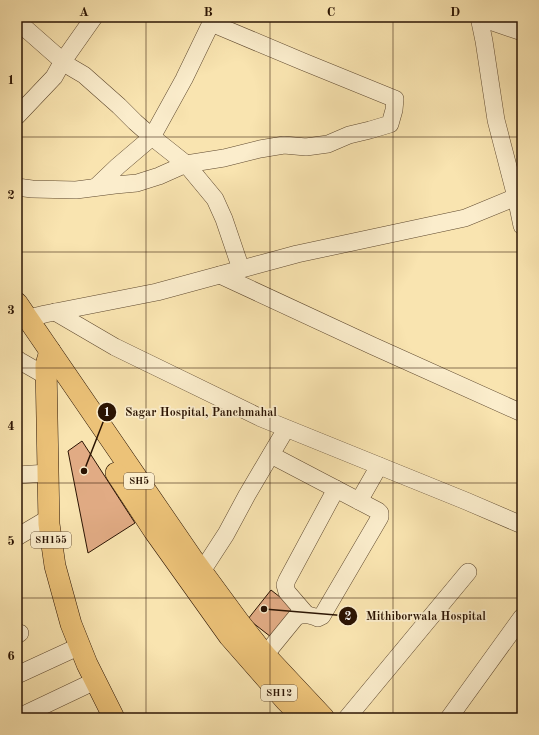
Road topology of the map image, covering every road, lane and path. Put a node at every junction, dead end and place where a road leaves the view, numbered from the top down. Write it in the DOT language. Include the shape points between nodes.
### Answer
graph roads {
  1 [pos="94,17"];
  2 [pos="478,17"];
  3 [pos="213,20"];
  4 [pos="17,21"];
  5 [pos="522,32"];
  6 [pos="63,61"];
  7 [pos="17,116"];
  8 [pos="152,136"];
  9 [pos="186,164"];
  10 [pos="17,187"];
  11 [pos="96,187"];
  12 [pos="519,196"];
  13 [pos="522,226"];
  14 [pos="241,269"];
  15 [pos="220,275"];
  16 [pos="55,312"];
  17 [pos="20,317"];
  18 [pos="17,359"];
  19 [pos="47,364"];
  20 [pos="64,384"];
  21 [pos="522,413"];
  22 [pos="286,429"];
  23 [pos="270,456"];
  24 [pos="379,466"];
  25 [pos="48,473"];
  26 [pos="17,475"];
  27 [pos="336,489"];
  28 [pos="359,501"];
  29 [pos="49,518"];
  30 [pos="522,525"];
  31 [pos="17,536"];
  32 [pos="202,571"];
  33 [pos="468,572"];
  34 [pos="306,614"];
  35 [pos="522,617"];
  36 [pos="80,646"];
  37 [pos="265,655"];
  38 [pos="17,675"];
  39 [pos="96,680"];
  40 [pos="17,718"];
  41 [pos="114,718"];
  42 [pos="125,718"];
  43 [pos="303,718"];
  44 [pos="324,718"];
  45 [pos="347,718"];
  46 [pos="449,718"];
  1 -- 6 [label="street"];
  2 -- 5 [label="street"];
  2 -- 12 [label="street" via="496,120"];
  3 -- 8 [label="street"];
  3 -- 9 [label="street" via="304,62 395,99 394,110 390,124 349,135 328,144 306,147 284,145"];
  4 -- 6 [label="street"];
  6 -- 7 [label="street" via="54,77"];
  6 -- 8 [label="street" via="84,75"];
  8 -- 9 [label="street"];
  8 -- 11 [label="street"];
  9 -- 11 [label="street" via="137,183"];
  9 -- 14 [label="street" via="215,199"];
  10 -- 11 [label="street" via="54,190"];
  12 -- 13 [label="street"];
  12 -- 14 [label="street" via="465,218 297,254"];
  14 -- 15 [label="street"];
  15 -- 16 [label="street" via="157,292"];
  15 -- 21 [label="street"];
  16 -- 17 [label="street"];
  16 -- 22 [label="street" via="115,347"];
  17 -- 19 [label="main road, SH12"];
  18 -- 19 [label="street" via="20,362"];
  19 -- 20 [label="main road, SH12"];
  19 -- 25 [label="main road, SH155"];
  20 -- 32 [label="main road, SH5"];
  20 -- 42 [label="main road, SH155" via="56,412 59,541 66,578 82,626"];
  20 -- 43 [label="main road, SH12" via="154,531 229,636"];
  22 -- 23 [label="street"];
  22 -- 24 [label="street"];
  23 -- 27 [label="street"];
  23 -- 32 [label="street"];
  24 -- 28 [label="street"];
  24 -- 30 [label="street"];
  25 -- 26 [label="street"];
  25 -- 29 [label="main road, SH155"];
  27 -- 28 [label="street"];
  27 -- 34 [label="street" via="285,585 287,592"];
  28 -- 34 [label="street" via="378,510 380,517 322,616 318,618"];
  29 -- 31 [label="street"];
  29 -- 36 [label="main road, SH155" via="55,566 71,624"];
  32 -- 37 [label="main road, SH5"];
  33 -- 45 [label="street"];
  34 -- 37 [label="street" via="296,617"];
  35 -- 46 [label="street"];
  36 -- 38 [label="street"];
  36 -- 39 [label="main road, SH155"];
  37 -- 44 [label="main road, SH5"];
  39 -- 40 [label="street"];
  39 -- 41 [label="main road, SH155"];
}
